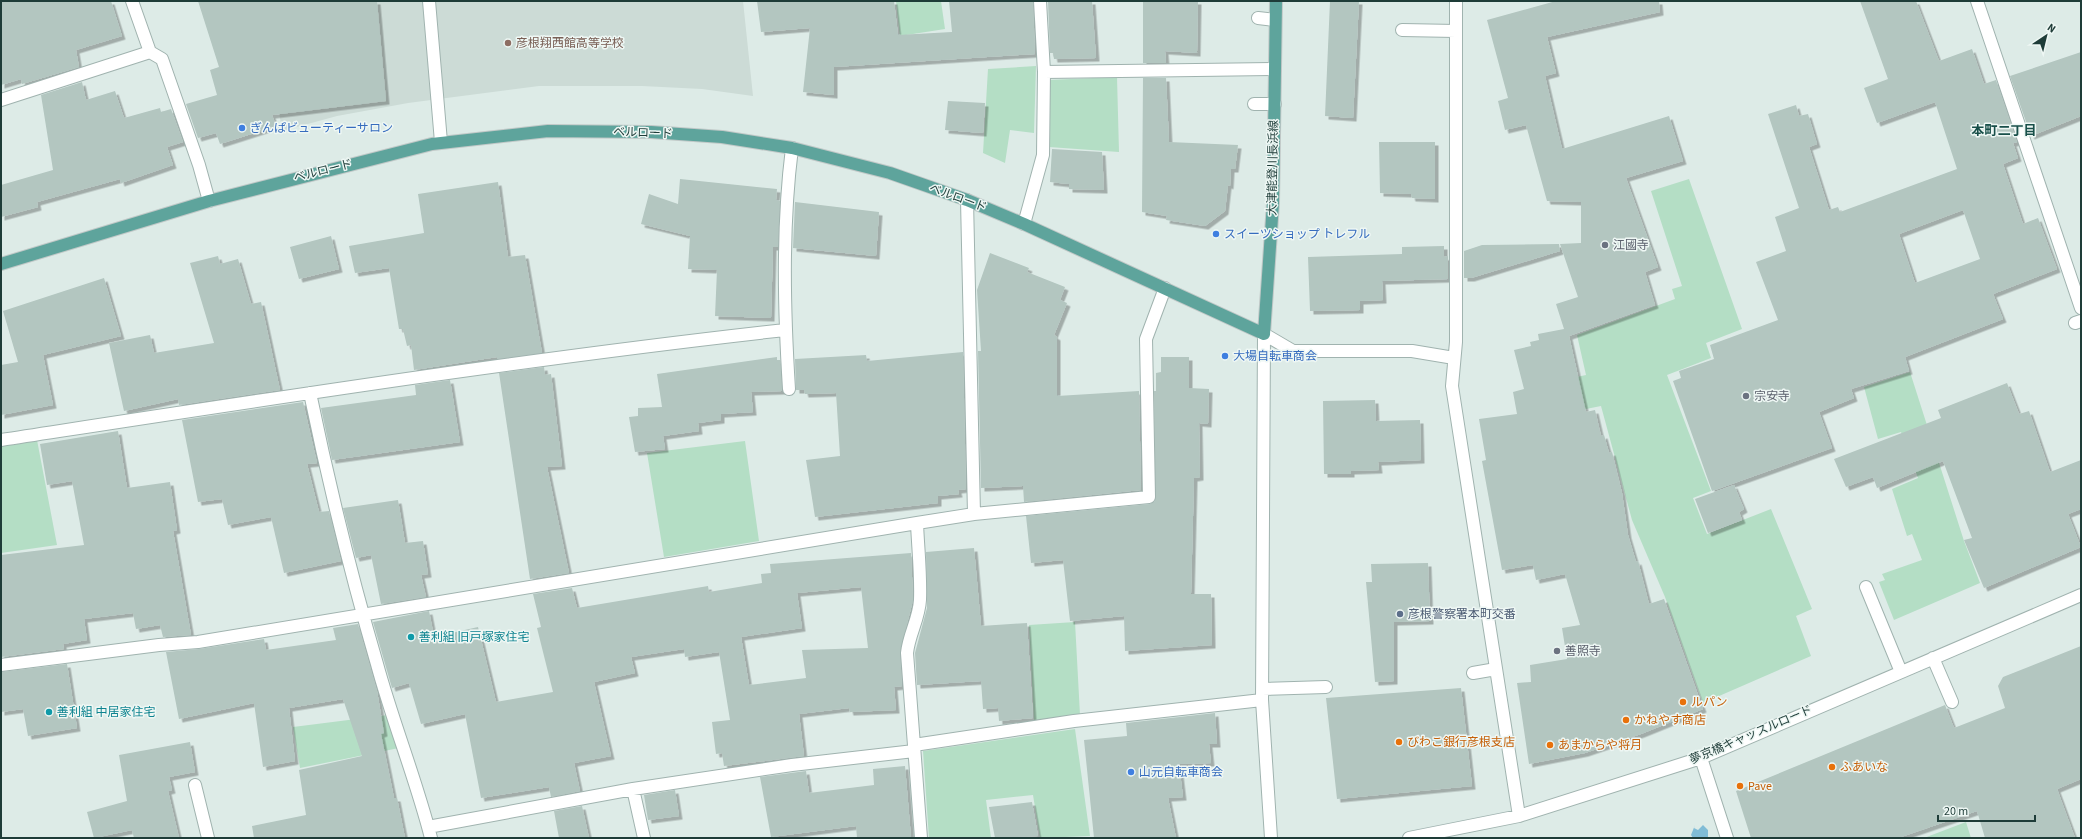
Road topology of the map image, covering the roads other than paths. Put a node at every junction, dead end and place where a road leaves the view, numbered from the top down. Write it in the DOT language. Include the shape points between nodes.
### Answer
graph roads {
  1 [pos="132,1"];
  2 [pos="429,1"];
  3 [pos="1040,1"];
  4 [pos="1276,1"];
  5 [pos="1456,1"];
  6 [pos="1977,1"];
  7 [pos="1258,18"];
  8 [pos="1275,20"];
  9 [pos="1402,30"];
  10 [pos="1456,31"];
  11 [pos="150,52"];
  12 [pos="1275,69"];
  13 [pos="1044,72"];
  14 [pos="1,100"];
  15 [pos="1254,104"];
  16 [pos="1275,104"];
  17 [pos="441,142"];
  18 [pos="792,148"];
  19 [pos="967,200"];
  20 [pos="208,201"];
  21 [pos="1024,224"];
  22 [pos="1,264"];
  23 [pos="1165,288"];
  24 [pos="2081,308"];
  25 [pos="785,330"];
  26 [pos="1264,334"];
  27 [pos="1454,358"];
  28 [pos="789,389"];
  29 [pos="310,393"];
  30 [pos="1,440"];
  31 [pos="974,514"];
  32 [pos="917,523"];
  33 [pos="1866,587"];
  34 [pos="2081,595"];
  35 [pos="363,613"];
  36 [pos="1933,658"];
  37 [pos="1,665"];
  38 [pos="1496,669"];
  39 [pos="1901,672"];
  40 [pos="1474,673"];
  41 [pos="1326,687"];
  42 [pos="1262,694"];
  43 [pos="1952,702"];
  44 [pos="914,748"];
  45 [pos="1701,758"];
  46 [pos="194,784"];
  47 [pos="633,789"];
  48 [pos="1519,816"];
  49 [pos="430,832"];
  50 [pos="208,838"];
  51 [pos="644,838"];
  52 [pos="921,838"];
  53 [pos="1271,838"];
  54 [pos="1409,838"];
  55 [pos="1727,838"];
  1 -- 11 [label="street"];
  2 -- 17 [label="street"];
  3 -- 13 [label="street"];
  4 -- 8 [label="main road, 大津能登川長浜線"];
  5 -- 10 [label="street"];
  6 -- 24 [label="street"];
  7 -- 8 [label="street"];
  8 -- 12 [label="main road, 大津能登川長浜線"];
  9 -- 10 [label="street"];
  10 -- 27 [label="street"];
  11 -- 14 [label="street"];
  11 -- 20 [label="street" via="162,59 199,165"];
  12 -- 13 [label="street"];
  12 -- 16 [label="main road, 大津能登川長浜線"];
  13 -- 21 [label="street" via="1043,155"];
  15 -- 16 [label="street"];
  16 -- 26 [label="main road, 大津能登川長浜線" via="1273,203"];
  17 -- 18 [label="main road, ベルロード" via="548,131 651,132 722,137"];
  17 -- 20 [label="main road, ベルロード"];
  18 -- 19 [label="main road, ベルロード" via="890,173"];
  18 -- 25 [label="street" via="787,186"];
  19 -- 21 [label="main road, ベルロード"];
  19 -- 31 [label="street"];
  20 -- 22 [label="main road, ベルロード"];
  21 -- 23 [label="main road, ベルロード"];
  23 -- 26 [label="main road, ベルロード"];
  23 -- 31 [label="street" via="1146,339 1149,497"];
  25 -- 28 [label="street"];
  25 -- 29 [label="street" via="694,340"];
  26 -- 27 [label="street" via="1293,351 1412,351"];
  26 -- 42 [label="street"];
  27 -- 38 [label="street" via="1452,386"];
  29 -- 30 [label="street"];
  29 -- 35 [label="street"];
  31 -- 32 [label="street"];
  32 -- 35 [label="street" via="503,595"];
  32 -- 44 [label="street" via="920,600 915,627 908,638 907,653"];
  33 -- 39 [label="street"];
  34 -- 36 [label="street, 夢京橋キャッスルロード"];
  35 -- 37 [label="street" via="324,616 212,635 92,659"];
  35 -- 49 [label="street" via="377,666"];
  36 -- 39 [label="street, 夢京橋キャッスルロード"];
  36 -- 43 [label="street"];
  38 -- 40 [label="street"];
  38 -- 48 [label="street"];
  39 -- 45 [label="street, 夢京橋キャッスルロード"];
  41 -- 42 [label="street"];
  42 -- 44 [label="street"];
  42 -- 53 [label="street"];
  44 -- 47 [label="street"];
  44 -- 52 [label="street"];
  45 -- 48 [label="street, 夢京橋キャッスルロード"];
  45 -- 55 [label="street"];
  46 -- 50 [label="street"];
  47 -- 49 [label="street"];
  47 -- 51 [label="street"];
  48 -- 54 [label="street, 夢京橋キャッスルロード"];
}
